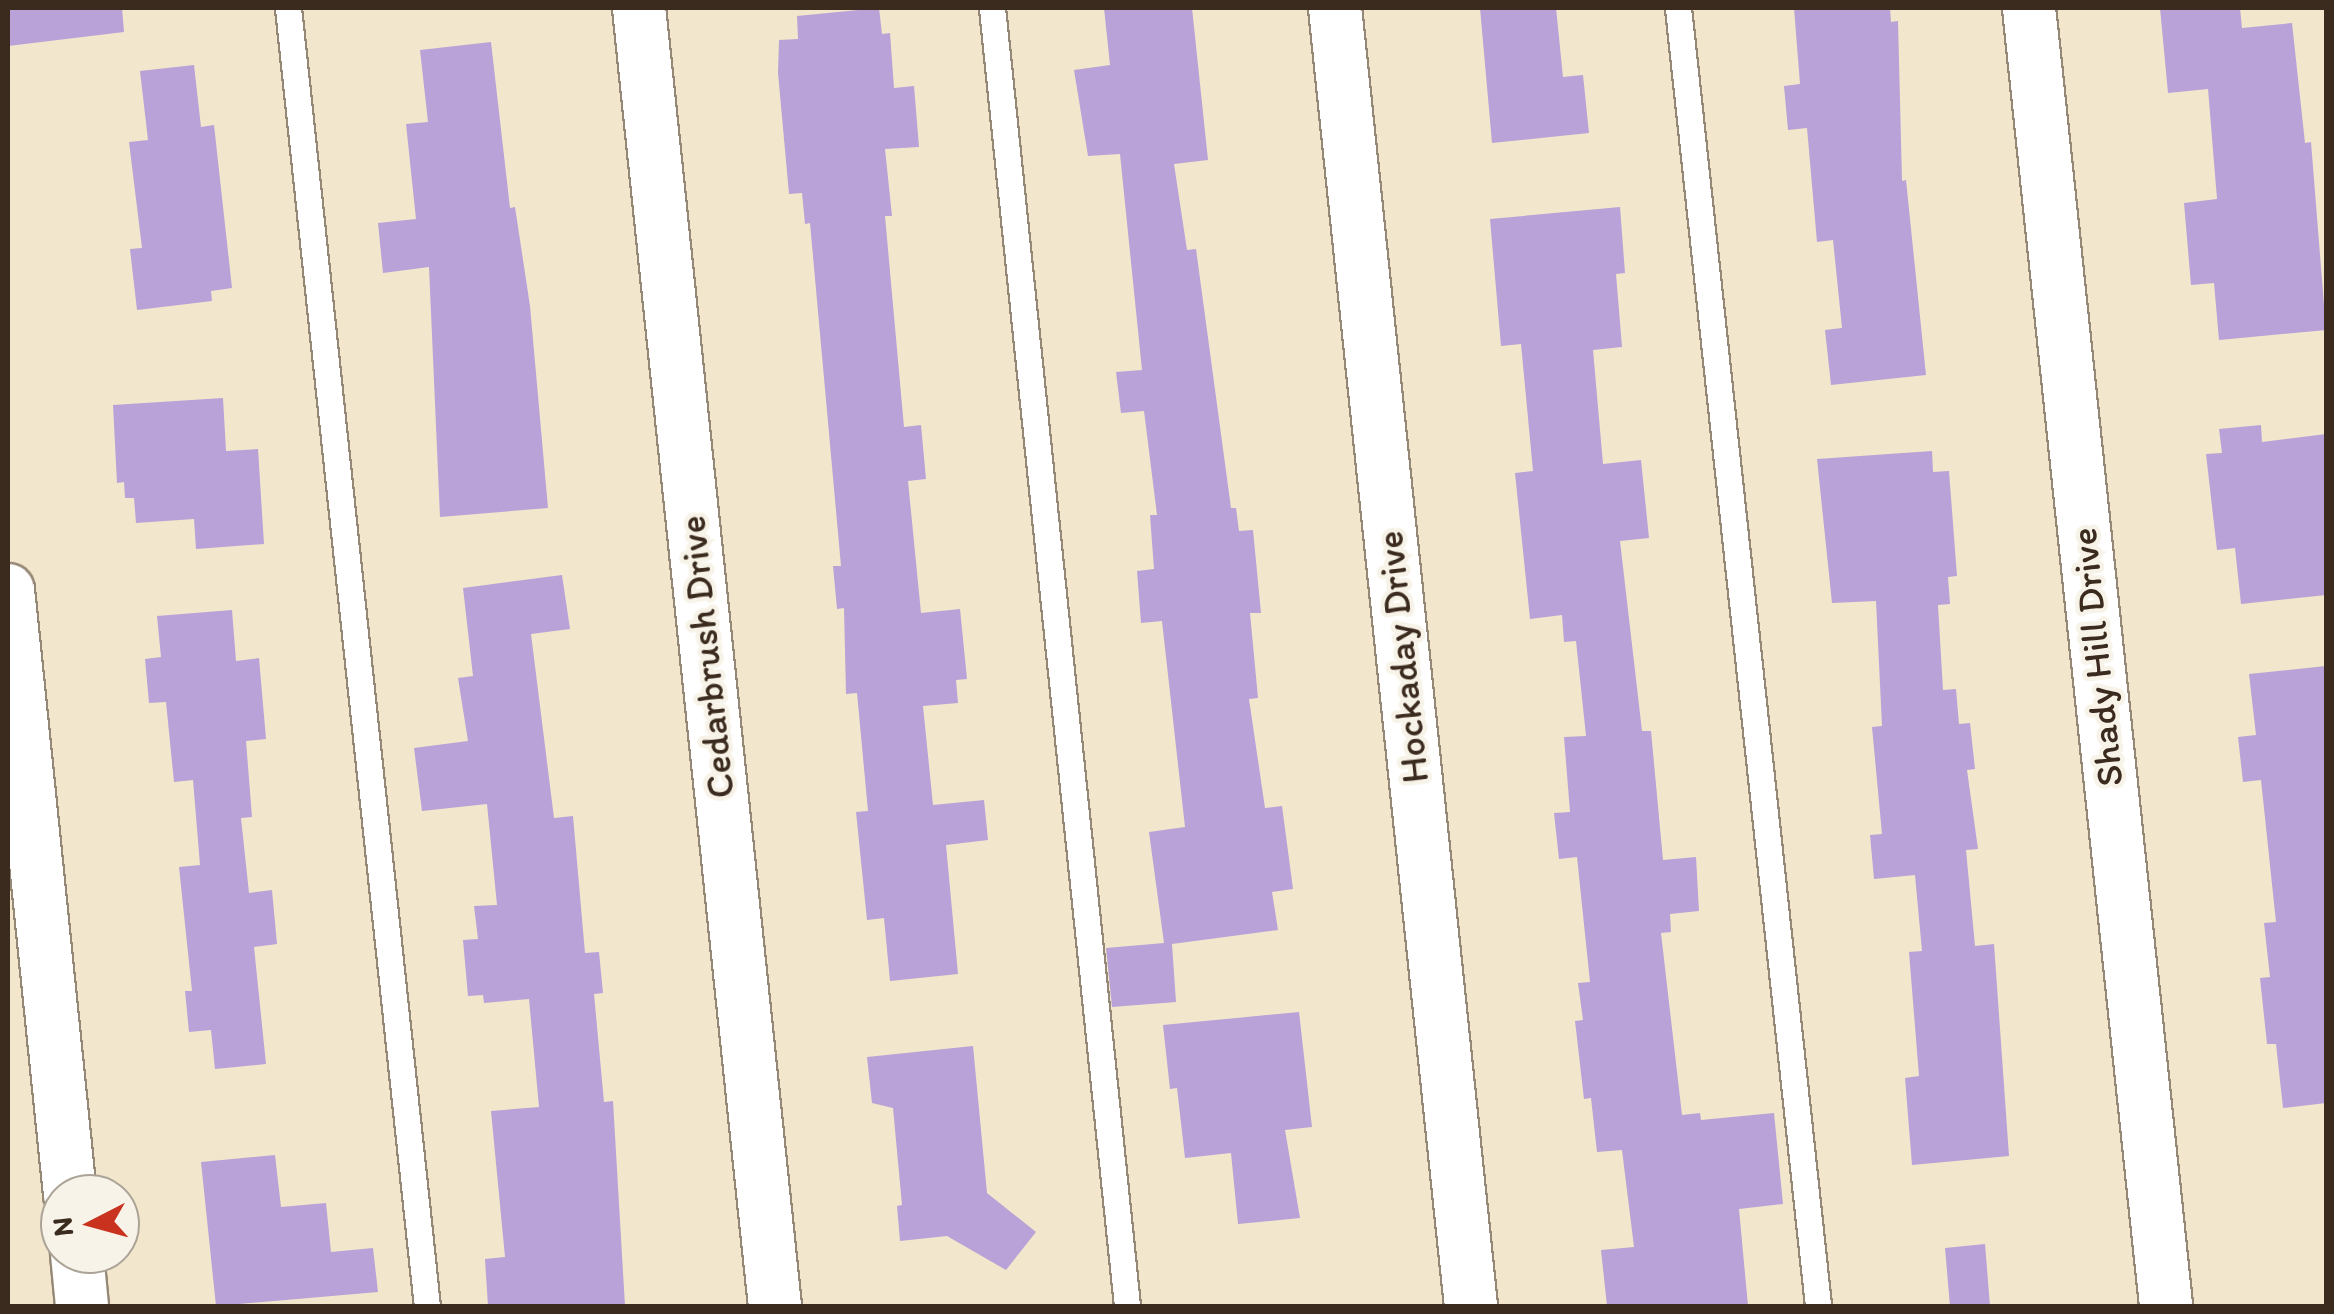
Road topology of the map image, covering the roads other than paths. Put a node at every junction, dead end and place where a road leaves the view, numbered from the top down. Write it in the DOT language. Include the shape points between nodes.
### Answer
graph roads {
  1 [pos="288,8"];
  2 [pos="640,8"];
  3 [pos="992,8"];
  4 [pos="1335,8"];
  5 [pos="1678,8"];
  6 [pos="2029,8"];
  7 [pos="8,590"];
  8 [pos="68,1174"];
  9 [pos="78,1274"];
  10 [pos="82,1306"];
  11 [pos="428,1306"];
  12 [pos="774,1306"];
  13 [pos="1127,1306"];
  14 [pos="1471,1306"];
  15 [pos="1818,1306"];
  16 [pos="2166,1306"];
  1 -- 11 [label="lane"];
  2 -- 12 [label="street, Cedarbrush Drive"];
  3 -- 13 [label="lane"];
  4 -- 14 [label="street, Hockaday Drive"];
  5 -- 15 [label="lane"];
  6 -- 16 [label="street, Shady Hill Drive"];
  7 -- 8 [label="street"];
  9 -- 10 [label="street"];
}
